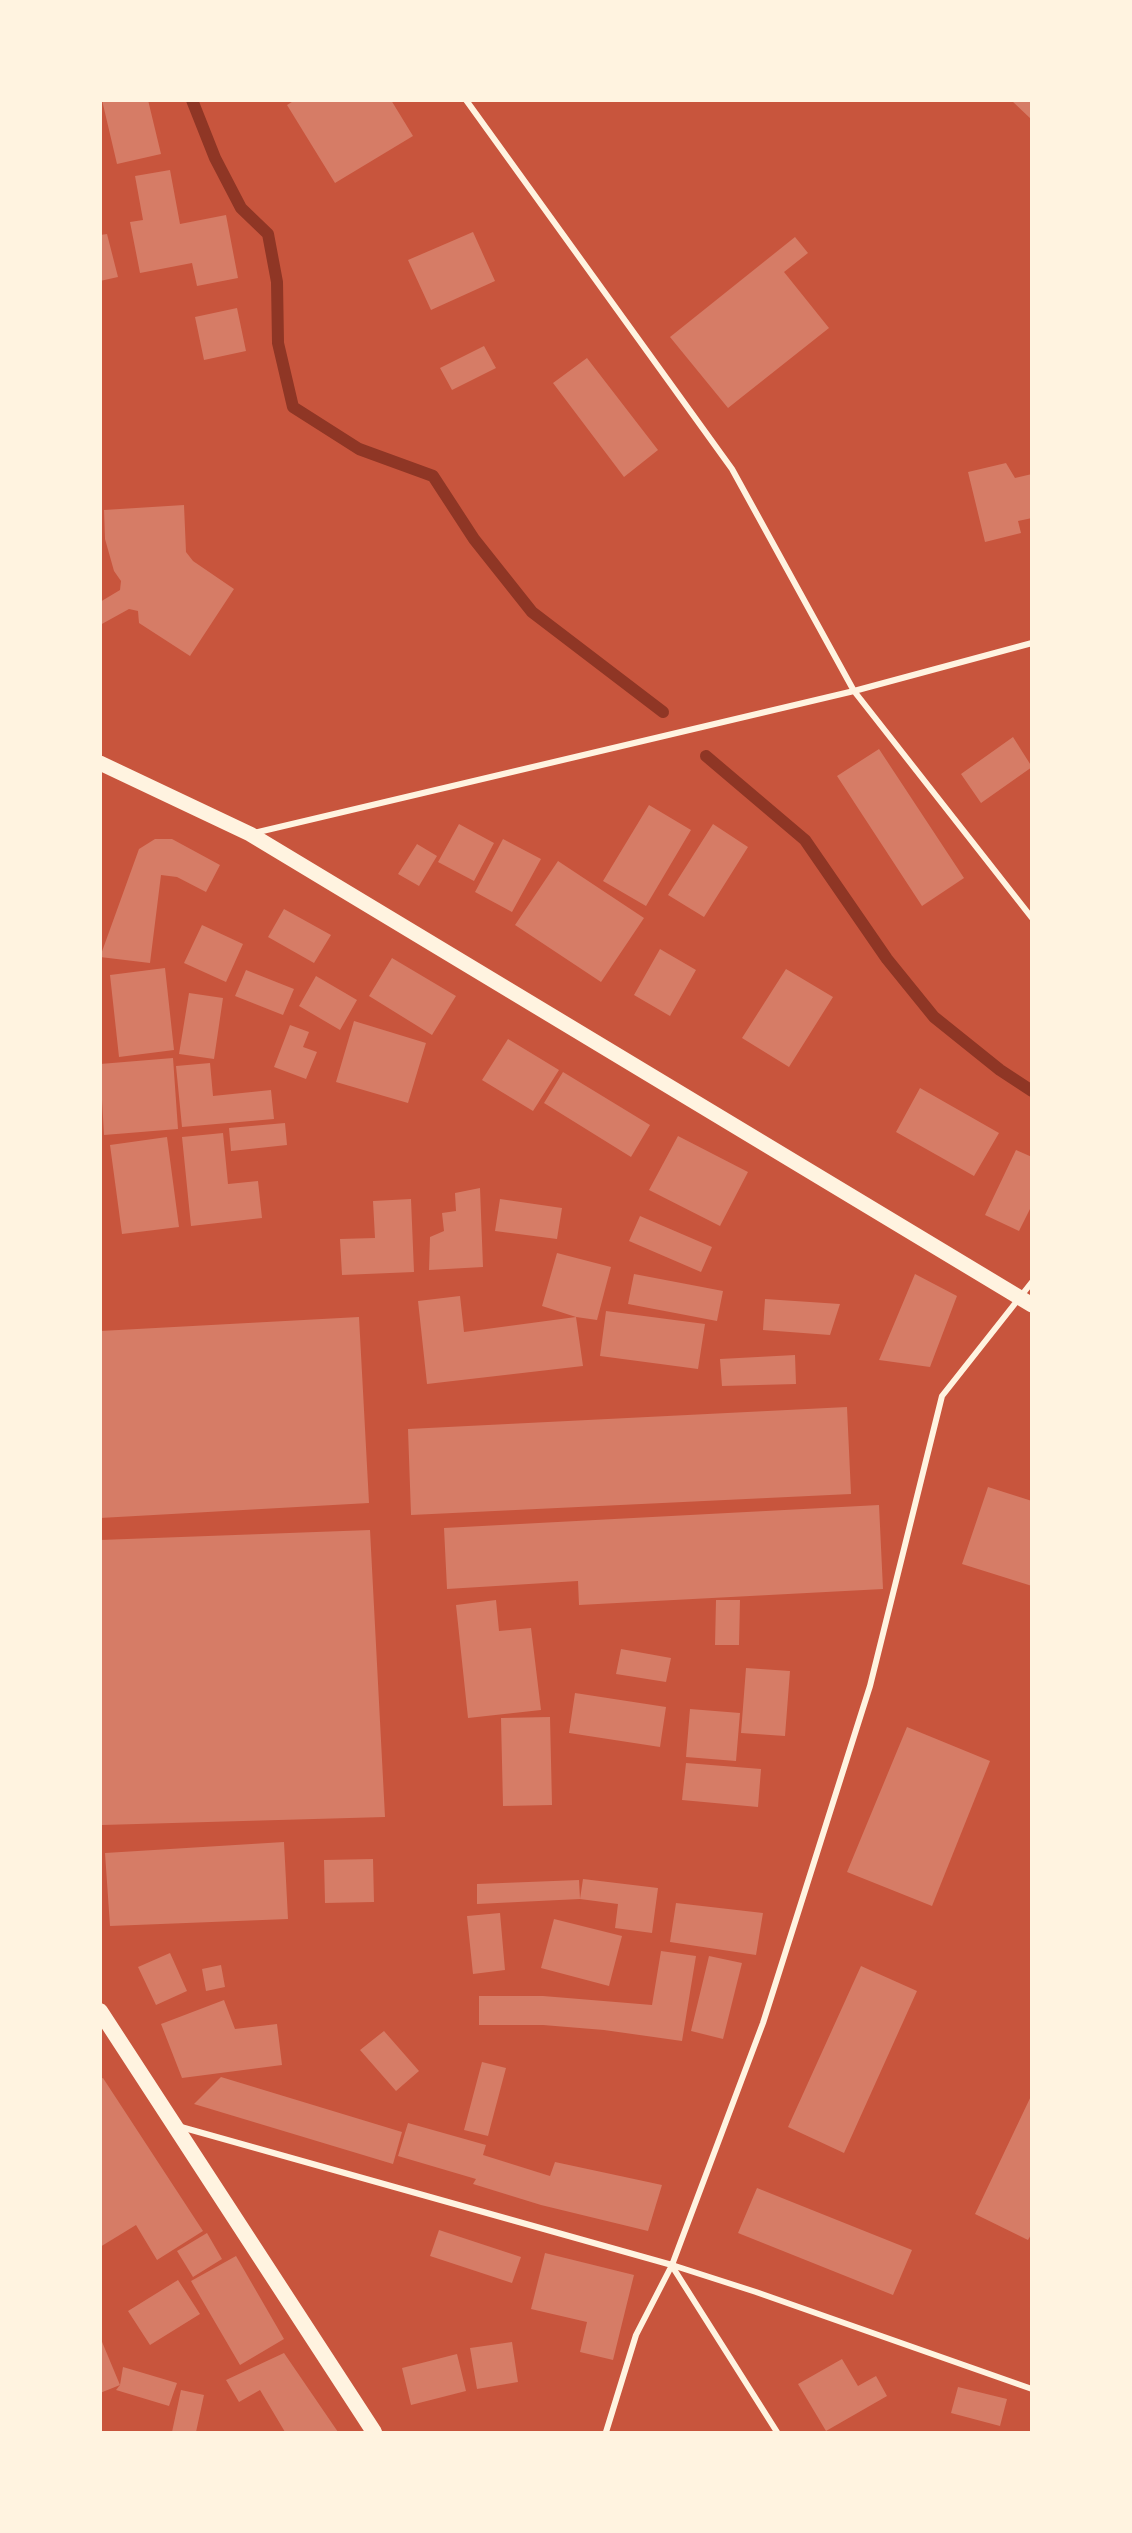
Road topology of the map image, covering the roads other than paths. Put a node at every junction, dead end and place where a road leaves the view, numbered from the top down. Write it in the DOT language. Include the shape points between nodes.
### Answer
graph roads {
  1 [pos="466,100"];
  2 [pos="1032,643"];
  3 [pos="854,691"];
  4 [pos="100,763"];
  5 [pos="250,834"];
  6 [pos="1032,918"];
  7 [pos="1032,1282"];
  8 [pos="1025,1301"];
  9 [pos="100,2011"];
  10 [pos="174,2126"];
  11 [pos="672,2265"];
  12 [pos="1032,2390"];
  13 [pos="374,2433"];
  14 [pos="606,2433"];
  15 [pos="777,2433"];
  1 -- 3 [label="street" via="732,469"];
  2 -- 3 [label="street"];
  3 -- 5 [label="street"];
  3 -- 6 [label="street"];
  4 -- 5 [label="main road"];
  5 -- 8 [label="main road"];
  7 -- 8 [label="street"];
  8 -- 11 [label="street" via="942,1396 870,1686 764,2023"];
  9 -- 10 [label="highway"];
  10 -- 11 [label="street"];
  10 -- 13 [label="highway"];
  11 -- 12 [label="street"];
  11 -- 14 [label="street" via="636,2335"];
  11 -- 15 [label="street"];
}
